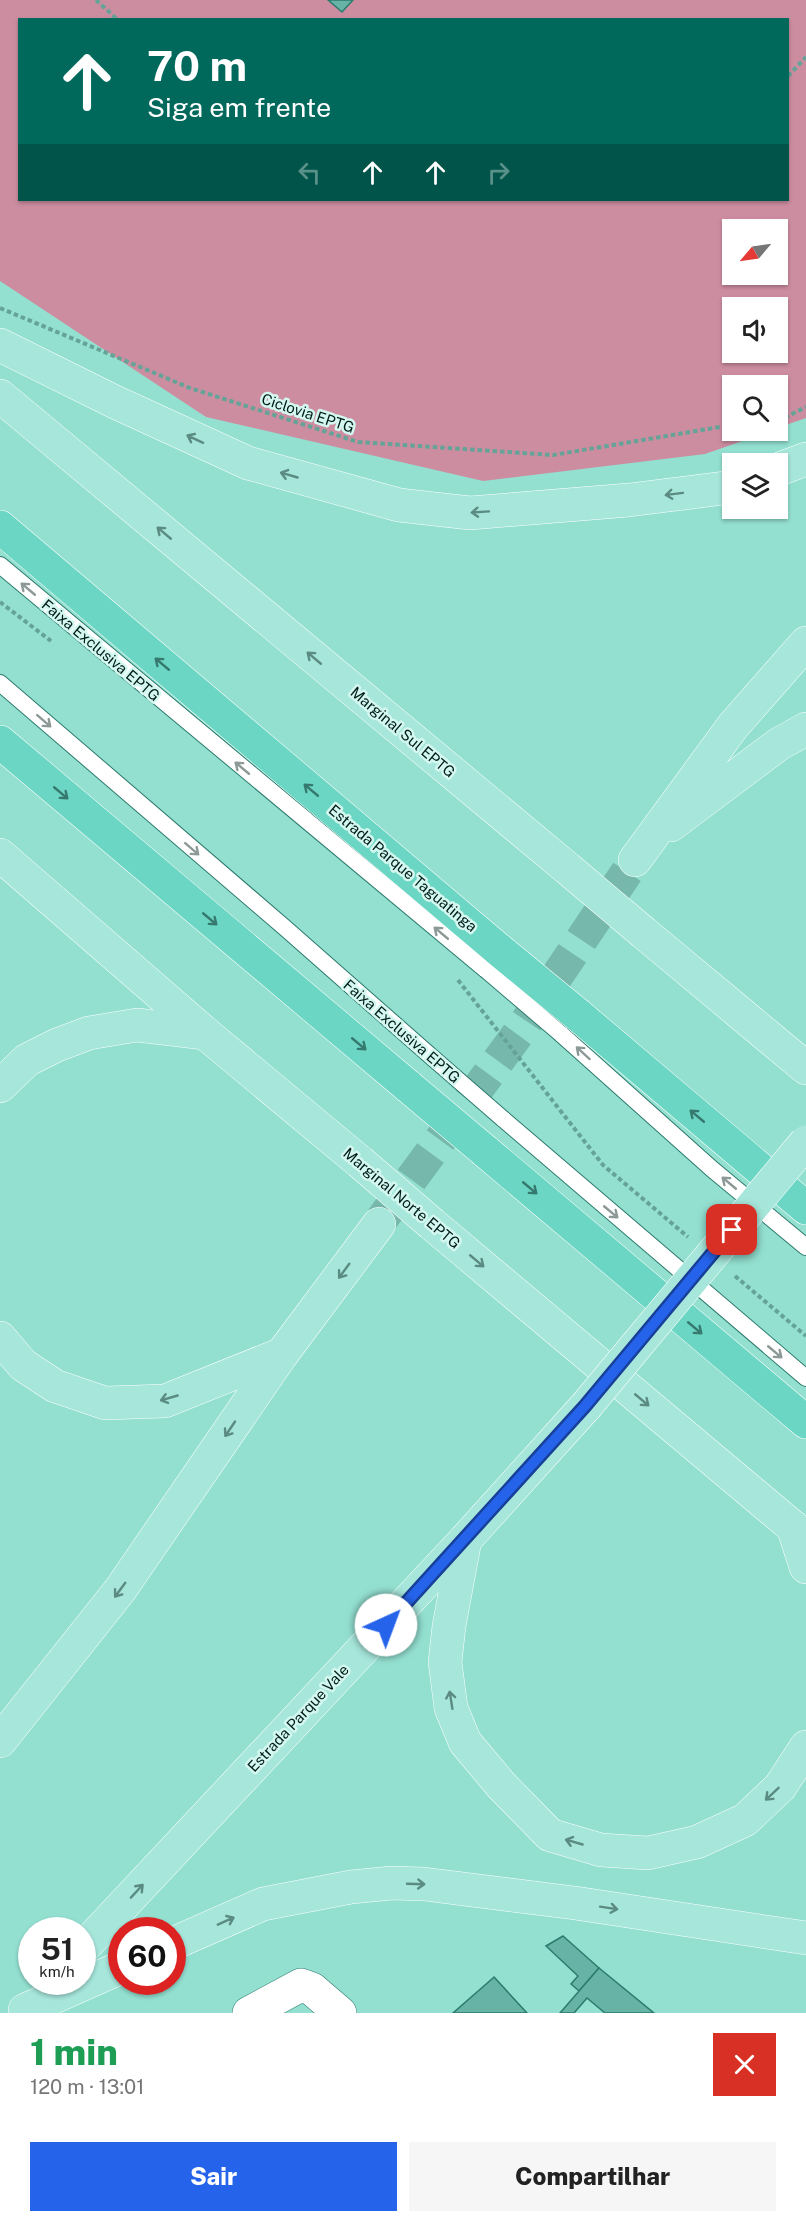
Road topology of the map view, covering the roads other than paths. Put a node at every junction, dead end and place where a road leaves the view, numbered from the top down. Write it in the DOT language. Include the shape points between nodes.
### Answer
graph roads {
  1 [pos="0,345"];
  2 [pos="0,396"];
  3 [pos="806,459"];
  4 [pos="788,466"];
  5 [pos="722,488"];
  6 [pos="0,527"];
  7 [pos="0,566"];
  8 [pos="806,643"];
  9 [pos="0,683"];
  10 [pos="806,729"];
  11 [pos="0,742"];
  12 [pos="0,855"];
  13 [pos="492,960"];
  14 [pos="570,1025"];
  15 [pos="205,1032"];
  16 [pos="806,1068"];
  17 [pos="0,1086"];
  18 [pos="806,1142"];
  19 [pos="806,1208"];
  20 [pos="379,1224"];
  21 [pos="806,1247"];
  22 [pos="0,1338"];
  23 [pos="282,1354"];
  24 [pos="806,1378"];
  25 [pos="806,1422"];
  26 [pos="800,1533"];
  27 [pos="465,1540"];
  28 [pos="806,1567"];
  29 [pos="0,1742"];
  30 [pos="806,1747"];
  31 [pos="96,1934"];
  32 [pos="186,1938"];
  33 [pos="806,1938"];
  34 [pos="108,1973"];
  35 [pos="39,1995"];
  36 [pos="23,2012"];
  37 [pos="249,2013"];
  38 [pos="340,2013"];
  5 -- 1 [label="main road, one-way" via="470,513 399,506 248,464"];
  16 -- 2 [label="main road, Marginal Sul EPTG, one-way, bridge"];
  3 -- 4 [label="main road"];
  13 -- 6 [label="highway, Estrada Parque Taguatinga, one-way"];
  13 -- 7 [label="lane, Faixa Exclusiva EPTG, one-way"];
  8 -- 10 [label="main road" via="733,726 640,852 779,744"];
  9 -- 24 [label="lane, Faixa Exclusiva EPTG, one-way, bridge"];
  11 -- 25 [label="highway, one-way, bridge"];
  12 -- 15 [label="main road, Marginal Norte EPTG"];
  13 -- 14 [label="highway, Estrada Parque Taguatinga, bridge"];
  19 -- 14 [label="highway, Estrada Parque Taguatinga, one-way"];
  21 -- 14 [label="lane, one-way" via="712,1169"];
  15 -- 17 [label="main road" via="138,1025 89,1033 27,1060"];
  15 -- 26 [label="main road, Marginal Norte EPTG, one-way, bridge"];
  18 -- 27 [label="main road, Estrada Parque Vale, bridge" via="585,1406"];
  20 -- 23 [label="main road, one-way"];
  23 -- 22 [label="main road, one-way" via="165,1401 105,1403 55,1386 23,1365"];
  23 -- 29 [label="main road, one-way" via="120,1590"];
  26 -- 28 [label="main road"];
  30 -- 27 [label="main road, one-way" via="780,1787 746,1820 697,1842 648,1853 601,1850 550,1835 465,1743 451,1708 446,1662"];
  31 -- 27 [label="main road, Estrada Parque Vale, one-way"];
  32 -- 33 [label="main road, one-way" via="263,1904 392,1883 564,1902"];
  34 -- 36 [label="main road"];
  35 -- 36 [label="main road"];
  37 -- 38 [label="street" via="301,1985 312,1989"];
}
